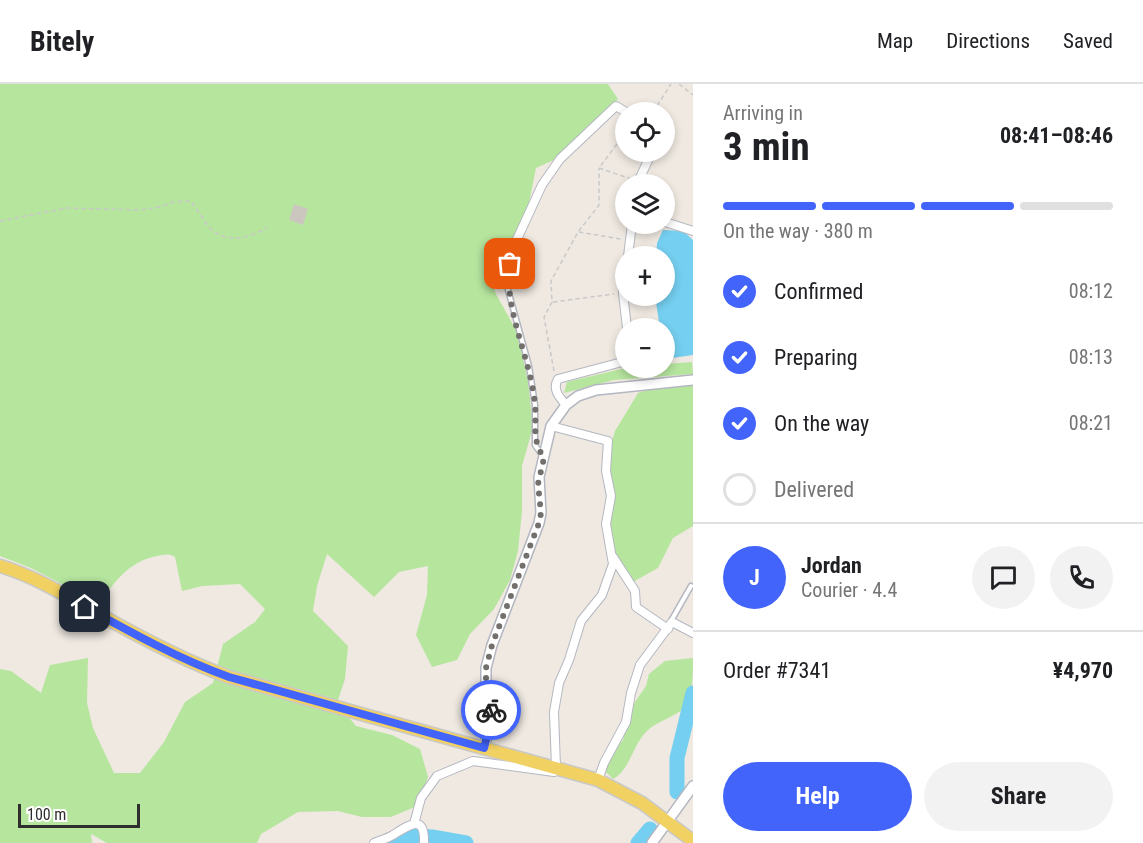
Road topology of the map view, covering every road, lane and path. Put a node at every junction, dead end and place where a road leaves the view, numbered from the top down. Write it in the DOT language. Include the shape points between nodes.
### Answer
graph roads {
  1 [pos="671,84"];
  2 [pos="679,84"];
  3 [pos="693,95"];
  4 [pos="659,102"];
  5 [pos="615,107"];
  6 [pos="615,147"];
  7 [pos="599,168"];
  8 [pos="615,174"];
  9 [pos="0,221"];
  10 [pos="675,225"];
  11 [pos="267,228"];
  12 [pos="693,231"];
  13 [pos="578,232"];
  14 [pos="631,234"];
  15 [pos="630,241"];
  16 [pos="629,246"];
  17 [pos="508,280"];
  18 [pos="615,294"];
  19 [pos="552,302"];
  20 [pos="615,364"];
  21 [pos="693,381"];
  22 [pos="556,382"];
  23 [pos="566,405"];
  24 [pos="551,426"];
  25 [pos="544,458"];
  26 [pos="613,557"];
  27 [pos="0,566"];
  28 [pos="691,586"];
  29 [pos="670,626"];
  30 [pos="693,633"];
  31 [pos="484,748"];
  32 [pos="556,767"];
  33 [pos="598,780"];
  34 [pos="693,786"];
  35 [pos="668,823"];
  36 [pos="414,824"];
  37 [pos="693,841"];
  38 [pos="424,842"];
  39 [pos="374,843"];
  40 [pos="652,843"];
  1 -- 4 [label="path"];
  2 -- 3 [label="path"];
  5 -- 17 [label="street" via="561,159 542,185 513,248"];
  6 -- 7 [label="path"];
  7 -- 8 [label="path"];
  7 -- 13 [label="path" via="599,205"];
  9 -- 11 [label="path" via="67,208 140,210 190,201 218,235 231,239"];
  10 -- 12 [label="street"];
  13 -- 15 [label="path"];
  13 -- 19 [label="path" via="551,280"];
  14 -- 15 [label="street"];
  15 -- 16 [label="street"];
  17 -- 25 [label="lane" via="529,366 535,405 535,445"];
  18 -- 19 [label="path"];
  19 -- 22 [label="path" via="544,317"];
  20 -- 22 [label="street"];
  21 -- 23 [label="street" via="596,390"];
  22 -- 23 [label="street" via="557,395"];
  23 -- 24 [label="street"];
  24 -- 25 [label="street"];
  24 -- 26 [label="street" via="608,441 606,471 611,496 606,524"];
  25 -- 31 [label="street" via="538,484 539,523 486,668 491,720"];
  26 -- 29 [label="street" via="635,591 636,607"];
  26 -- 32 [label="street" via="602,595 581,621 559,683 554,712"];
  27 -- 31 [label="main road" via="45,584 194,665"];
  28 -- 29 [label="lane"];
  29 -- 30 [label="street"];
  29 -- 33 [label="street" via="640,665 626,722"];
  31 -- 32 [label="main road"];
  32 -- 33 [label="main road"];
  32 -- 36 [label="street" via="554,772 473,761 437,776 421,798"];
  33 -- 35 [label="main road" via="642,803"];
  34 -- 35 [label="street"];
  35 -- 37 [label="main road"];
  35 -- 40 [label="street"];
  36 -- 38 [label="street" via="424,830"];
  36 -- 39 [label="street"];
}
